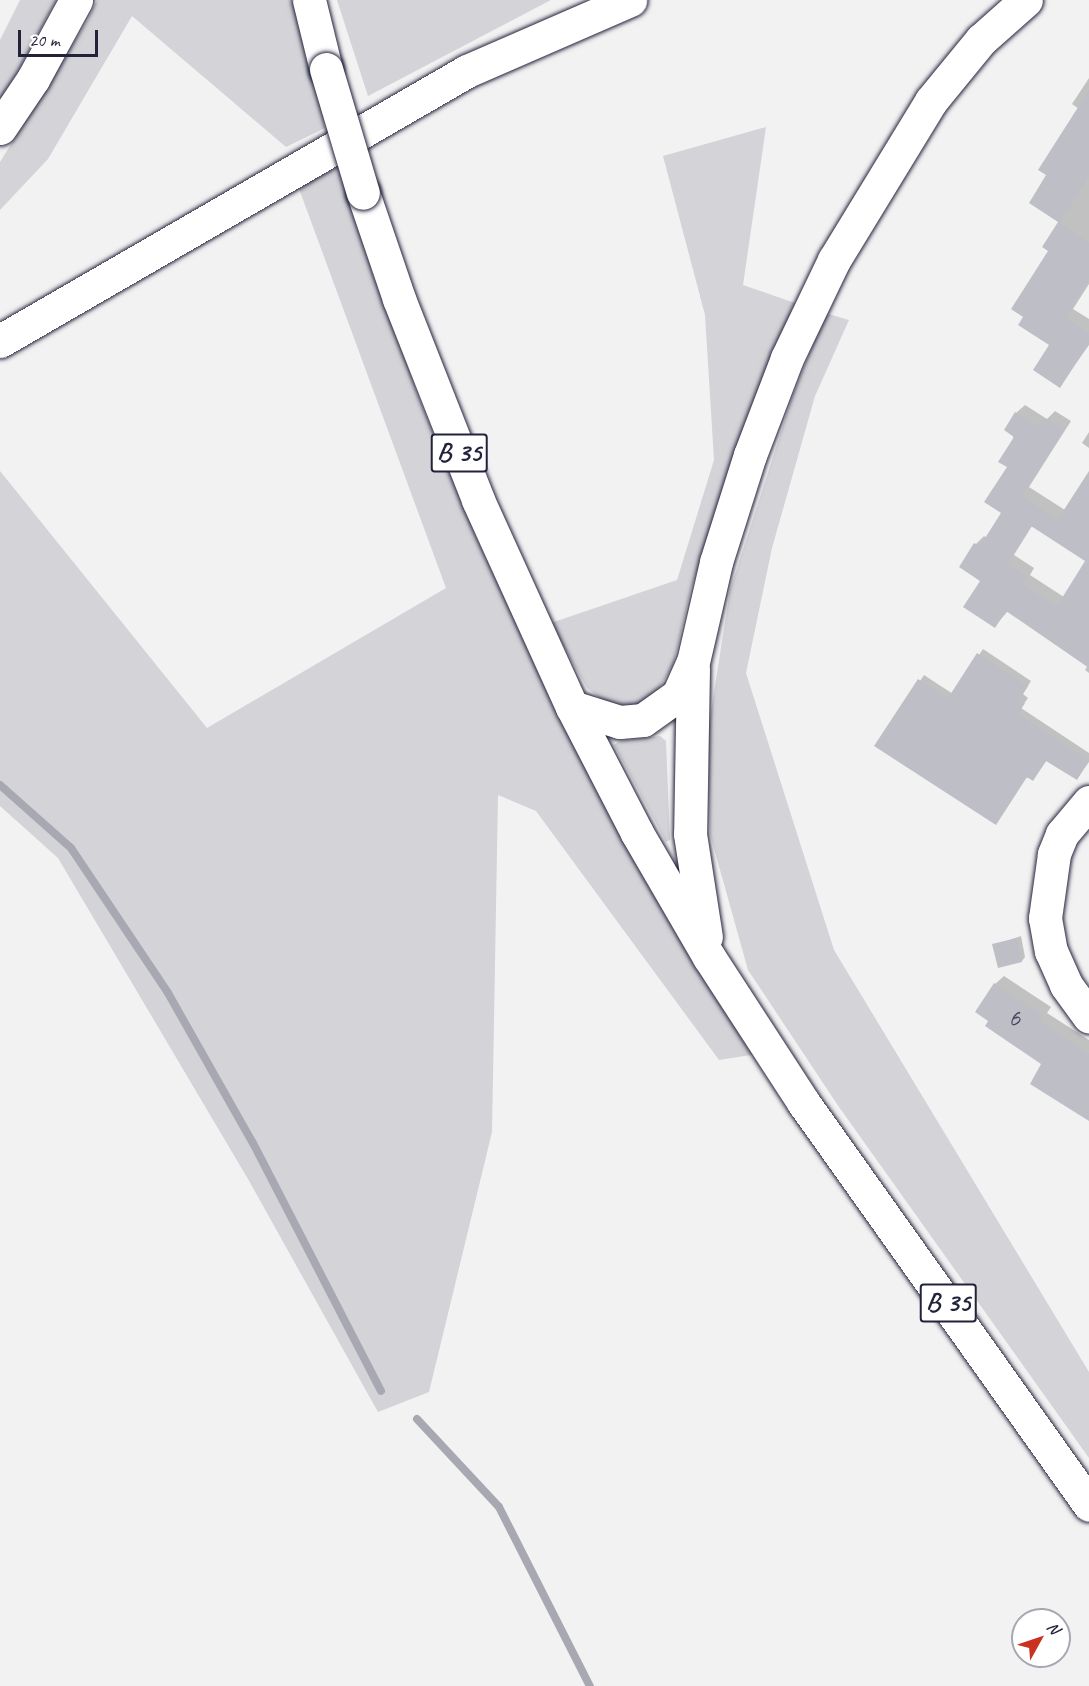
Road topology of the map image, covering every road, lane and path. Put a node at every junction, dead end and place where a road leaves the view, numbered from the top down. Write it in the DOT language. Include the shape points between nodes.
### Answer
graph roads {
  1 [pos="76,0"];
  2 [pos="309,0"];
  3 [pos="630,0"];
  4 [pos="1026,0"];
  5 [pos="0,128"];
  6 [pos="0,341"];
  7 [pos="693,662"];
  8 [pos="572,706"];
  9 [pos="1089,802"];
  10 [pos="709,957"];
  11 [pos="1089,1017"];
  12 [pos="1089,1505"];
  1 -- 5 [label="main road" via="33,79"];
  2 -- 8 [label="main road, B 35, bridge" via="363,193 438,403"];
  3 -- 6 [label="main road" via="467,70"];
  4 -- 7 [label="main road" via="981,40 931,101 834,260 788,358 750,455 716,562"];
  7 -- 8 [label="main road" via="678,695 643,720 620,722"];
  7 -- 10 [label="main road" via="690,834"];
  8 -- 10 [label="main road, B 35" via="637,833"];
  9 -- 11 [label="main road" via="1062,834 1054,854 1045,918 1051,951 1066,985"];
  10 -- 12 [label="main road, B 35" via="803,1102"];
}
